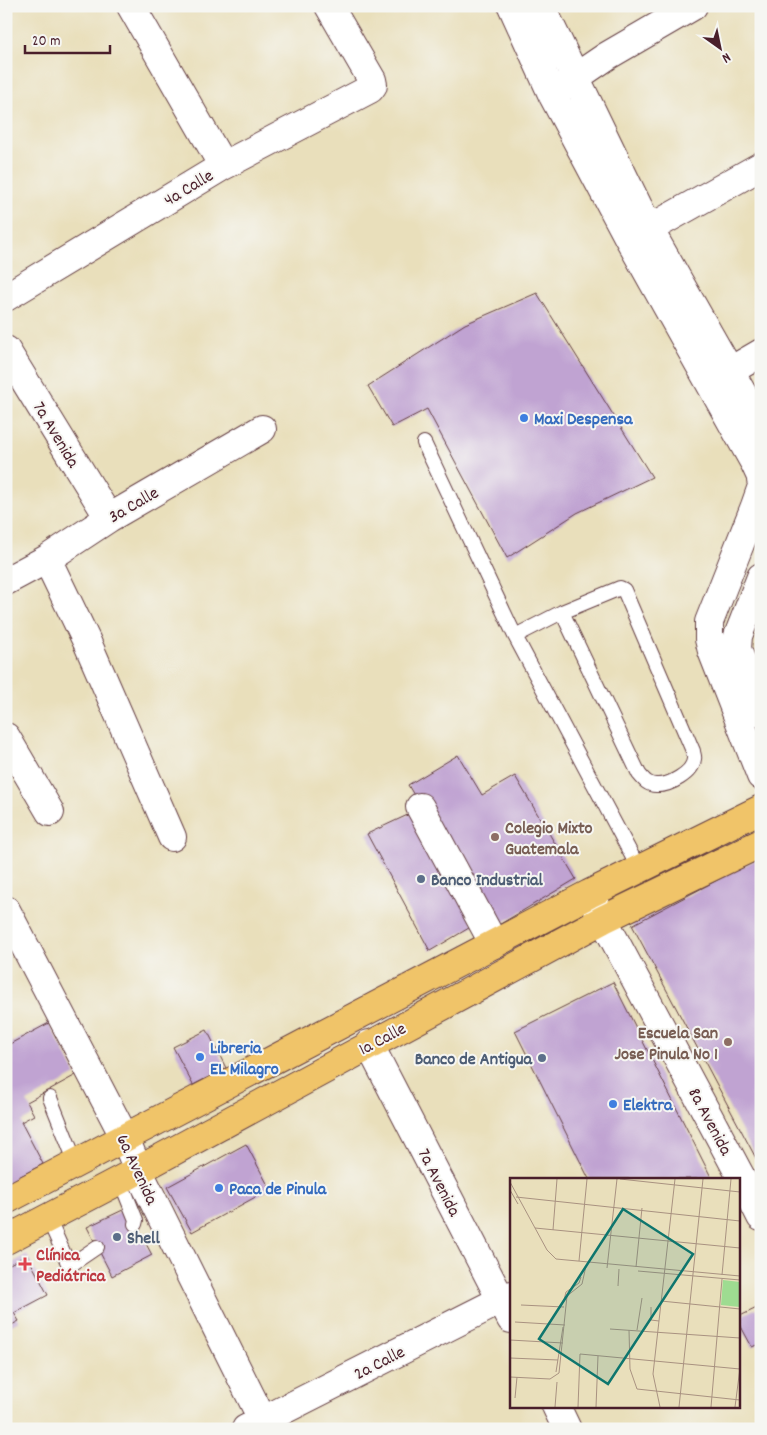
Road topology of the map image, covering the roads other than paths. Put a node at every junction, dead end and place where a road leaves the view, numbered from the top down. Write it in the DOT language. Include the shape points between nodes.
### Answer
graph roads {
  1 [pos="131,6"];
  2 [pos="329,6"];
  3 [pos="512,6"];
  4 [pos="541,6"];
  5 [pos="693,6"];
  6 [pos="575,77"];
  7 [pos="552,94"];
  8 [pos="223,166"];
  9 [pos="761,166"];
  10 [pos="638,233"];
  11 [pos="6,297"];
  12 [pos="6,350"];
  13 [pos="761,353"];
  14 [pos="730,371"];
  15 [pos="761,426"];
  16 [pos="262,429"];
  17 [pos="424,443"];
  18 [pos="761,480"];
  19 [pos="761,489"];
  20 [pos="109,518"];
  21 [pos="47,559"];
  22 [pos="761,577"];
  23 [pos="6,581"];
  24 [pos="562,612"];
  25 [pos="514,636"];
  26 [pos="761,712"];
  27 [pos="6,736"];
  28 [pos="761,776"];
  29 [pos="420,807"];
  30 [pos="761,809"];
  31 [pos="50,812"];
  32 [pos="172,837"];
  33 [pos="761,843"];
  34 [pos="639,869"];
  35 [pos="589,894"];
  36 [pos="6,911"];
  37 [pos="604,919"];
  38 [pos="494,944"];
  39 [pos="508,971"];
  40 [pos="369,1044"];
  41 [pos="50,1098"];
  42 [pos="125,1138"];
  43 [pos="76,1163"];
  44 [pos="747,1174"];
  45 [pos="129,1175"];
  46 [pos="6,1200"];
  47 [pos="761,1217"];
  48 [pos="48,1218"];
  49 [pos="135,1224"];
  50 [pos="6,1240"];
  51 [pos="97,1247"];
  52 [pos="507,1305"];
  53 [pos="557,1408"];
  54 [pos="259,1426"];
  55 [pos="567,1429"];
  1 -- 8 [label="street"];
  2 -- 8 [label="street, 4a Calle" via="373,85"];
  3 -- 7 [label="street"];
  4 -- 6 [label="street"];
  5 -- 6 [label="street"];
  6 -- 7 [label="street"];
  6 -- 10 [label="street"];
  7 -- 10 [label="street"];
  8 -- 11 [label="street, 4a Calle"];
  9 -- 10 [label="street"];
  10 -- 14 [label="street"];
  10 -- 18 [label="street"];
  12 -- 20 [label="street, 7a Avenida"];
  13 -- 14 [label="street"];
  14 -- 15 [label="street"];
  16 -- 20 [label="street, 3a Calle"];
  17 -- 25 [label="lane"];
  19 -- 28 [label="street" via="709,622 712,651"];
  20 -- 21 [label="street, 3a Calle"];
  21 -- 23 [label="street, 3a Calle"];
  21 -- 32 [label="street"];
  22 -- 26 [label="street" via="738,636 737,649"];
  24 -- 24 [label="lane" via="620,588 625,592 693,751 690,770 677,780 655,785 645,781 640,774"];
  24 -- 25 [label="lane"];
  25 -- 34 [label="lane"];
  27 -- 31 [label="street"];
  29 -- 38 [label="street"];
  30 -- 34 [label="main road, 1a Calle"];
  33 -- 37 [label="main road, 1a Calle"];
  34 -- 35 [label="main road, 1a Calle"];
  35 -- 37 [label="street, 8a Avenida"];
  35 -- 38 [label="main road, 1a Calle"];
  36 -- 42 [label="street, 6a Avenida"];
  37 -- 39 [label="main road, 1a Calle"];
  37 -- 44 [label="street, 8a Avenida"];
  38 -- 39 [label="main road" via="508,954 511,963"];
  38 -- 42 [label="main road, 1a Calle"];
  39 -- 40 [label="main road, 1a Calle"];
  40 -- 45 [label="main road, 1a Calle"];
  40 -- 52 [label="street, 7a Avenida"];
  41 -- 43 [label="lane"];
  42 -- 43 [label="main road, 1a Calle"];
  42 -- 45 [label="street, 6a Avenida"];
  43 -- 46 [label="main road, 1a Calle"];
  44 -- 47 [label="street, 8a Avenida"];
  45 -- 48 [label="main road, 1a Calle"];
  45 -- 49 [label="lane"];
  45 -- 54 [label="street, 6a Avenida"];
  48 -- 50 [label="main road, 1a Calle"];
  48 -- 51 [label="lane" via="68,1263 72,1264"];
  52 -- 54 [label="street, 2a Calle"];
  53 -- 55 [label="street"];
}
